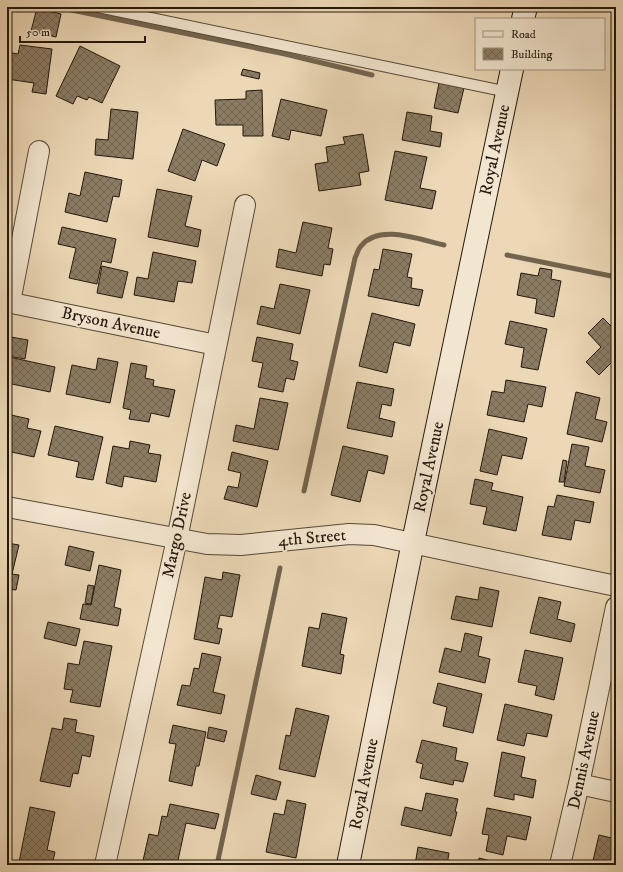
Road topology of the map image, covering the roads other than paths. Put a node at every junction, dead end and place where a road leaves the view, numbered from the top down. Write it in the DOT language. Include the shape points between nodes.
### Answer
graph roads {
  1 [pos="98,7"];
  2 [pos="526,7"];
  3 [pos="523,18"];
  4 [pos="512,70"];
  5 [pos="508,92"];
  6 [pos="39,152"];
  7 [pos="245,205"];
  8 [pos="9,302"];
  9 [pos="216,345"];
  10 [pos="7,507"];
  11 [pos="176,539"];
  12 [pos="413,542"];
  13 [pos="616,586"];
  14 [pos="616,607"];
  15 [pos="579,784"];
  16 [pos="616,792"];
  17 [pos="105,865"];
  18 [pos="348,865"];
  19 [pos="560,865"];
  1 -- 5 [label="lane"];
  2 -- 3 [label="main road"];
  4 -- 5 [label="main road, Royal Avenue"];
  5 -- 12 [label="main road, Royal Avenue"];
  6 -- 8 [label="street"];
  7 -- 9 [label="street, Margo Drive"];
  8 -- 9 [label="street, Bryson Avenue"];
  9 -- 11 [label="street, Margo Drive"];
  10 -- 11 [label="street, 4th Street"];
  11 -- 12 [label="street, 4th Street" via="207,544 241,545 349,534 374,535"];
  11 -- 17 [label="street, Margo Drive"];
  12 -- 13 [label="street, 4th Street"];
  12 -- 18 [label="main road, Royal Avenue"];
  14 -- 15 [label="street, Dennis Avenue"];
  15 -- 16 [label="street"];
  15 -- 19 [label="street, Dennis Avenue"];
}
